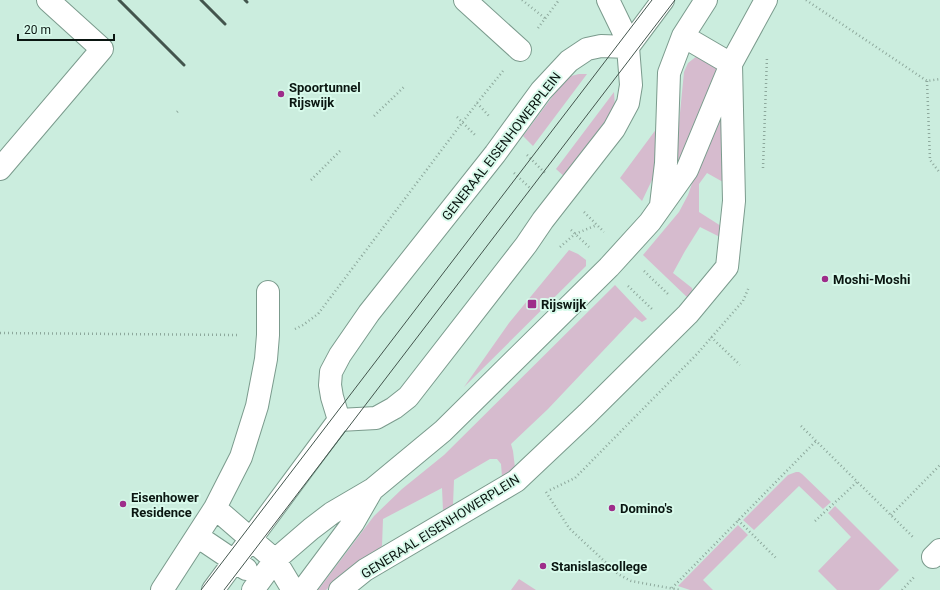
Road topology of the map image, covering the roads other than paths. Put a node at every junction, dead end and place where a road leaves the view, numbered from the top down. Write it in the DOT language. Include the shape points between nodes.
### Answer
graph roads {
  1 [pos="48,0"];
  2 [pos="465,0"];
  3 [pos="608,0"];
  4 [pos="663,0"];
  5 [pos="706,0"];
  6 [pos="766,0"];
  7 [pos="683,36"];
  8 [pos="628,47"];
  9 [pos="520,50"];
  10 [pos="731,64"];
  11 [pos="0,169"];
  12 [pos="661,206"];
  13 [pos="268,292"];
  14 [pos="339,420"];
  15 [pos="373,489"];
  16 [pos="215,508"];
  17 [pos="197,536"];
  18 [pos="251,539"];
  19 [pos="275,560"];
  20 [pos="234,561"];
  21 [pos="257,584"];
  22 [pos="162,590"];
  23 [pos="212,590"];
  24 [pos="283,590"];
  25 [pos="293,590"];
  26 [pos="303,590"];
  27 [pos="340,590"];
  1 -- 11 [label="street" via="102,49"];
  2 -- 9 [label="street"];
  3 -- 8 [label="street"];
  4 -- 8 [label="street"];
  5 -- 7 [label="street"];
  6 -- 10 [label="street"];
  7 -- 10 [label="street"];
  7 -- 12 [label="street" via="669,73 666,163"];
  8 -- 14 [label="street" via="631,85 628,103 614,129 526,245 408,397 376,418"];
  8 -- 14 [label="street, GENERAAL EISENHOWERPLEIN" via="601,46 588,49 569,61 542,90 495,154 369,313 331,372 330,385"];
  10 -- 12 [label="street" via="688,170"];
  10 -- 27 [label="street, GENERAAL EISENHOWERPLEIN" via="734,201 727,266 688,314 516,482 365,570"];
  12 -- 15 [label="street" via="650,222 609,266 443,431"];
  13 -- 16 [label="street" via="266,359 257,406 241,457"];
  14 -- 18 [label="street"];
  15 -- 19 [label="street" via="332,513"];
  15 -- 26 [label="street" via="353,523"];
  16 -- 17 [label="street"];
  16 -- 18 [label="street"];
  17 -- 20 [label="street"];
  17 -- 22 [label="street"];
  18 -- 19 [label="street"];
  18 -- 20 [label="street"];
  19 -- 21 [label="street"];
  19 -- 25 [label="street"];
  20 -- 21 [label="street"];
  20 -- 23 [label="street"];
  21 -- 24 [label="street"];
}
